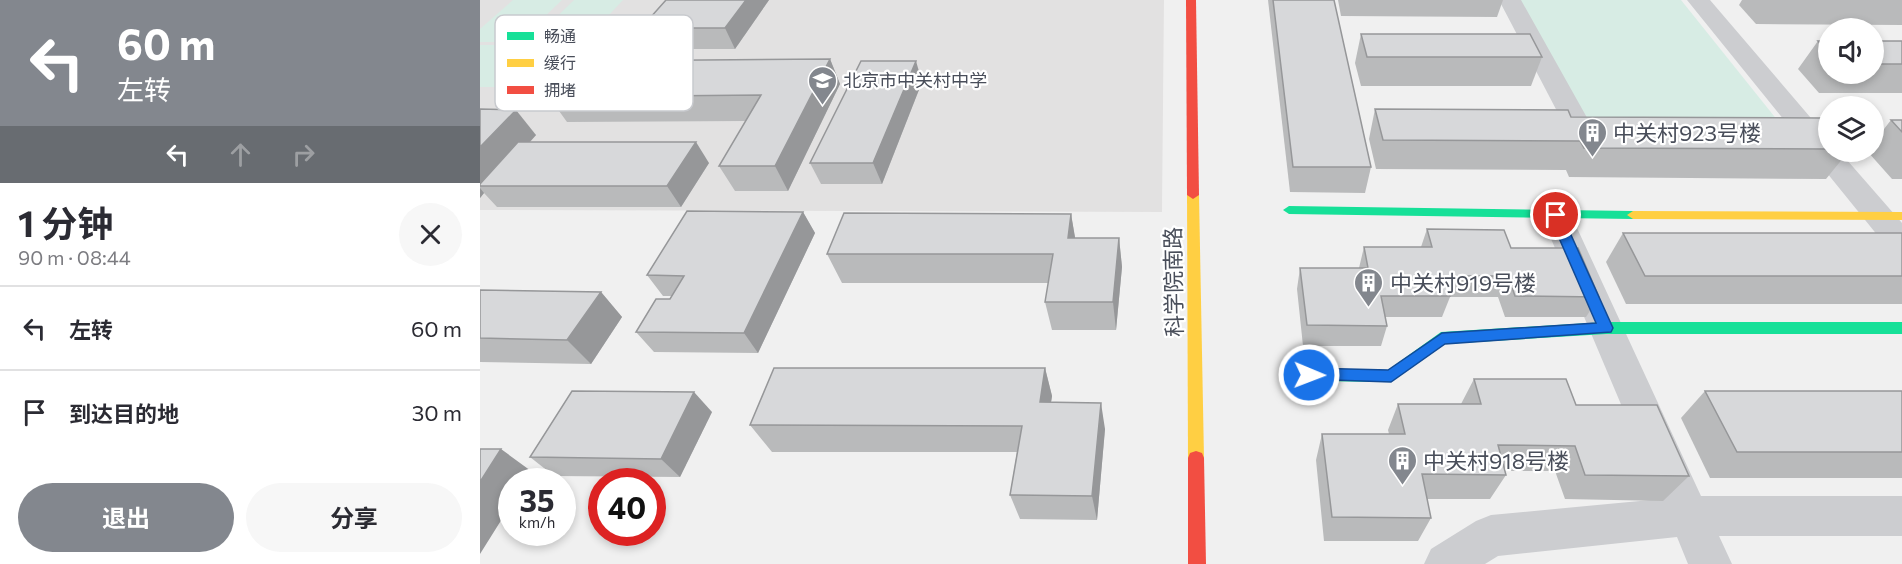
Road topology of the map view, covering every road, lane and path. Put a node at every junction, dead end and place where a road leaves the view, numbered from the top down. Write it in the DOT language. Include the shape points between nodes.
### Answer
graph roads {
  1 [pos="1191,0"];
  2 [pos="1510,0"];
  3 [pos="1698,0"];
  4 [pos="1771,130"];
  5 [pos="1807,130"];
  6 [pos="1628,131"];
  7 [pos="1289,210"];
  8 [pos="1556,215"];
  9 [pos="1890,216"];
  10 [pos="1902,244"];
  11 [pos="1606,328"];
  12 [pos="1902,328"];
  13 [pos="1309,375"];
  14 [pos="1689,516"];
  15 [pos="1902,516"];
  16 [pos="1197,564"];
  17 [pos="1446,564"];
  18 [pos="1710,564"];
  1 -- 16 [label="street, 科学院南路"];
  2 -- 6 [label="street" via="1581,132"];
  3 -- 5 [label="street"];
  4 -- 5 [label="street"];
  5 -- 9 [label="street"];
  7 -- 8 [label="street"];
  8 -- 9 [label="street"];
  8 -- 11 [label="street"];
  9 -- 10 [label="street"];
  11 -- 12 [label="street"];
  11 -- 13 [label="street" via="1442,338 1391,376"];
  11 -- 14 [label="street"];
  14 -- 15 [label="street"];
  14 -- 17 [label="street" via="1491,536"];
  14 -- 18 [label="street"];
}
